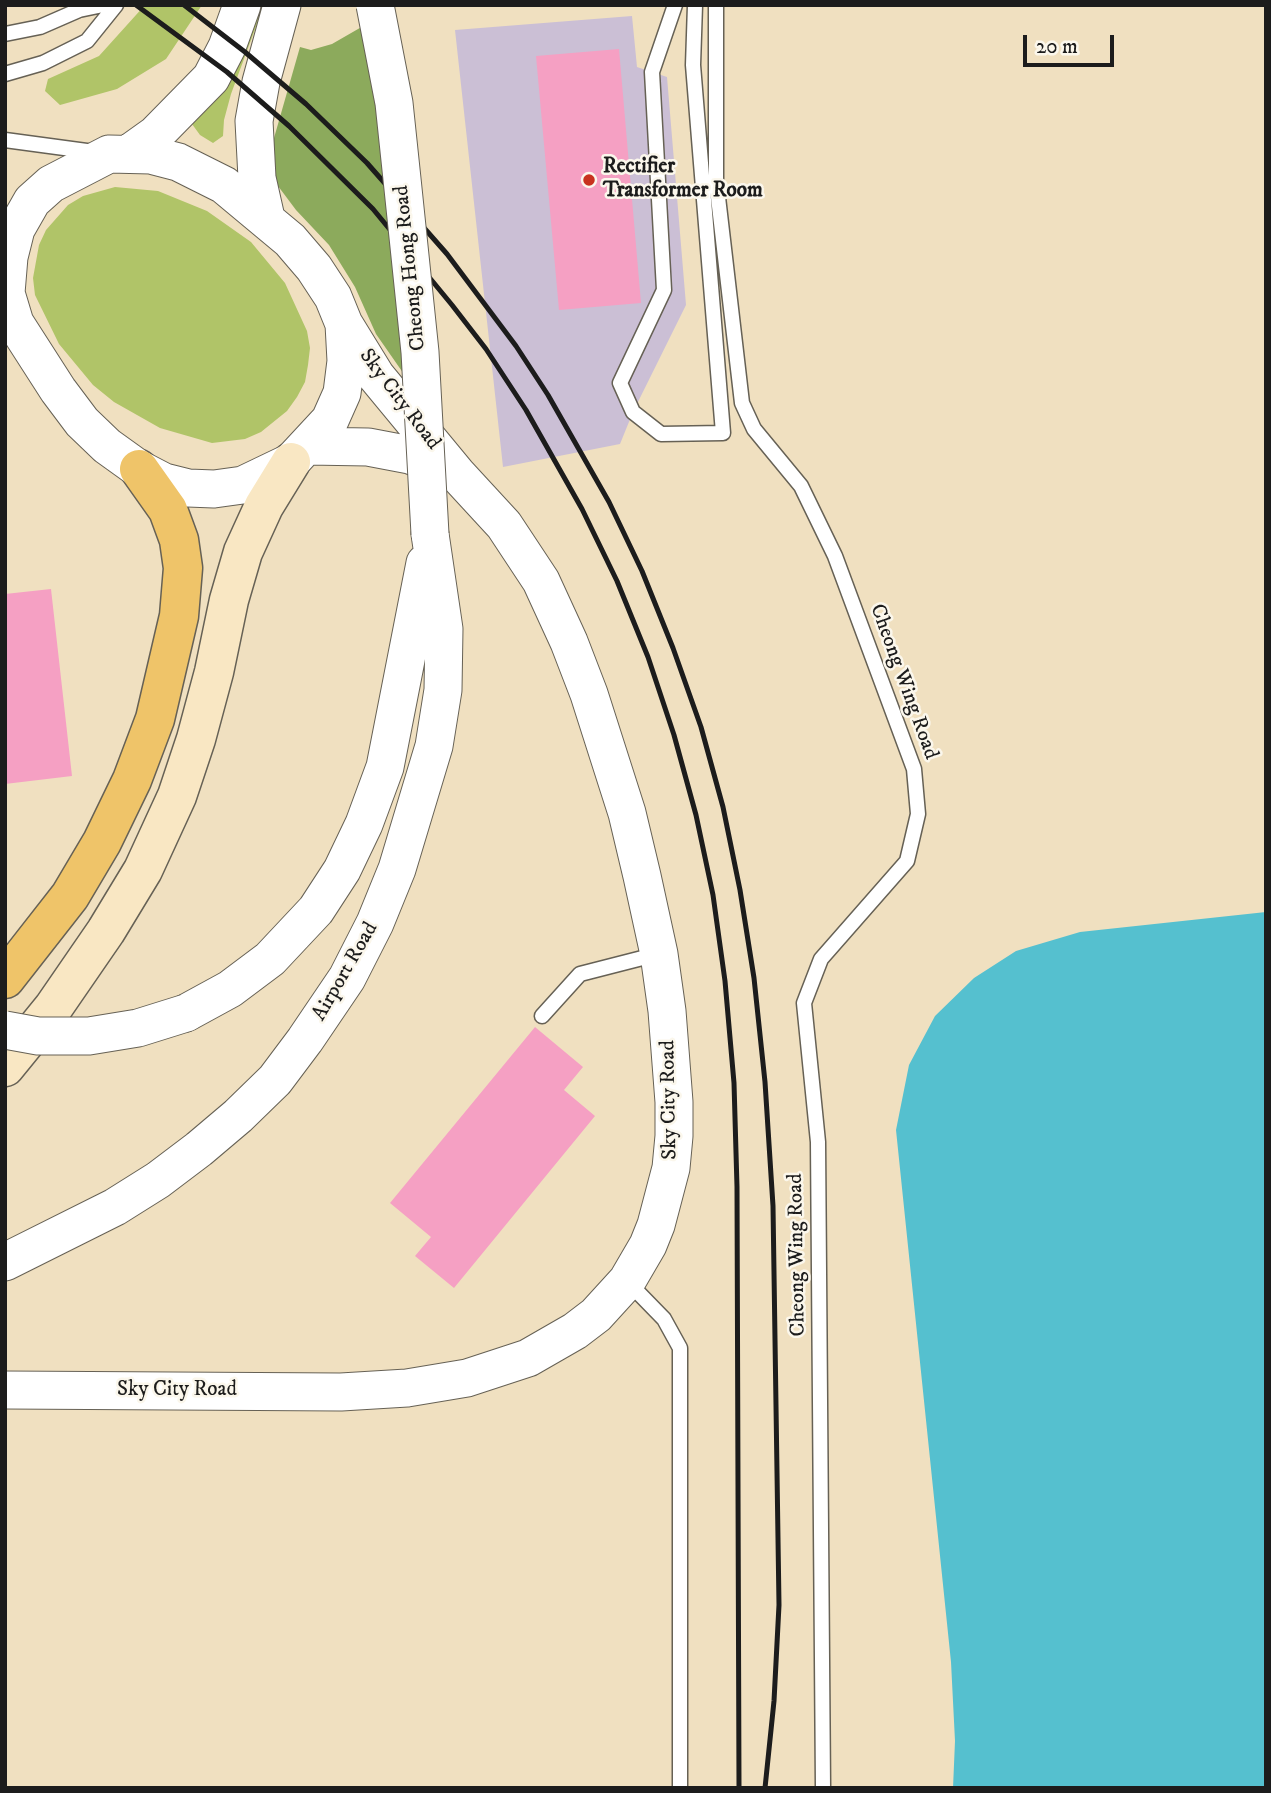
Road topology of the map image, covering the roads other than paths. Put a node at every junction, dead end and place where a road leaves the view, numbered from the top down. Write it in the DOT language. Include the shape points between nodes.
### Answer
graph roads {
  1 [pos="103,5"];
  2 [pos="116,5"];
  3 [pos="242,5"];
  4 [pos="282,5"];
  5 [pos="375,5"];
  6 [pos="675,5"];
  7 [pos="695,5"];
  8 [pos="716,5"];
  9 [pos="5,34"];
  10 [pos="5,74"];
  11 [pos="5,140"];
  12 [pos="119,154"];
  13 [pos="266,218"];
  14 [pos="6,294"];
  15 [pos="344,324"];
  16 [pos="299,454"];
  17 [pos="139,469"];
  18 [pos="457,474"];
  19 [pos="430,534"];
  20 [pos="429,629"];
  21 [pos="659,954"];
  22 [pos="5,979"];
  23 [pos="541,1016"];
  24 [pos="5,1030"];
  25 [pos="5,1067"];
  26 [pos="5,1262"];
  27 [pos="626,1282"];
  28 [pos="5,1390"];
  29 [pos="680,1788"];
  30 [pos="823,1788"];
  1 -- 9 [label="lane"];
  2 -- 10 [label="lane" via="87,41 43,63"];
  3 -- 12 [label="street" via="211,78 156,134"];
  4 -- 13 [label="street" via="254,121 257,178"];
  5 -- 19 [label="street, Cheong Hong Road, bridge" via="394,103 420,352"];
  6 -- 7 [label="lane" via="652,72 664,290 620,383 633,412 662,434 723,433 693,65"];
  8 -- 30 [label="lane, Cheong Wing Road" via="716,180 742,402 754,429 801,486 835,556 914,769 918,814 907,861 821,959 804,1003 818,1142"];
  11 -- 12 [label="lane"];
  12 -- 13 [label="street" via="152,155 202,172"];
  12 -- 14 [label="street" via="51,184 32,201 16,229"];
  13 -- 15 [label="street" via="314,268"];
  14 -- 17 [label="street" via="15,323 82,422"];
  15 -- 16 [label="street" via="342,393 330,420"];
  15 -- 18 [label="street, Sky City Road" via="376,376"];
  16 -- 17 [label="street" via="243,485 214,489 164,482"];
  16 -- 18 [label="street, Sky City Road" via="368,447 400,453"];
  16 -- 25 [label="main road" via="264,506 243,552 196,739 177,796 142,870 106,931"];
  17 -- 22 [label="main road" via="168,510 183,568 179,616 158,708 132,780 102,842 70,896"];
  18 -- 21 [label="street, Sky City Road" via="504,525 541,582 569,642 627,813"];
  19 -- 20 [label="street, Airport Road"];
  20 -- 24 [label="street, bridge" via="385,767 342,870 316,909 270,959 230,989 186,1013 138,1028 89,1036 38,1036"];
  20 -- 26 [label="street, Airport Road" via="443,690 434,746 397,869 347,978 275,1080 179,1164 115,1207"];
  21 -- 23 [label="lane" via="580,974"];
  21 -- 27 [label="street, Sky City Road" via="674,1102 671,1168 656,1225"];
  27 -- 28 [label="street, Sky City Road" via="596,1315 555,1344 499,1369 433,1385 341,1392"];
  27 -- 29 [label="lane" via="664,1319 680,1348"];
}
